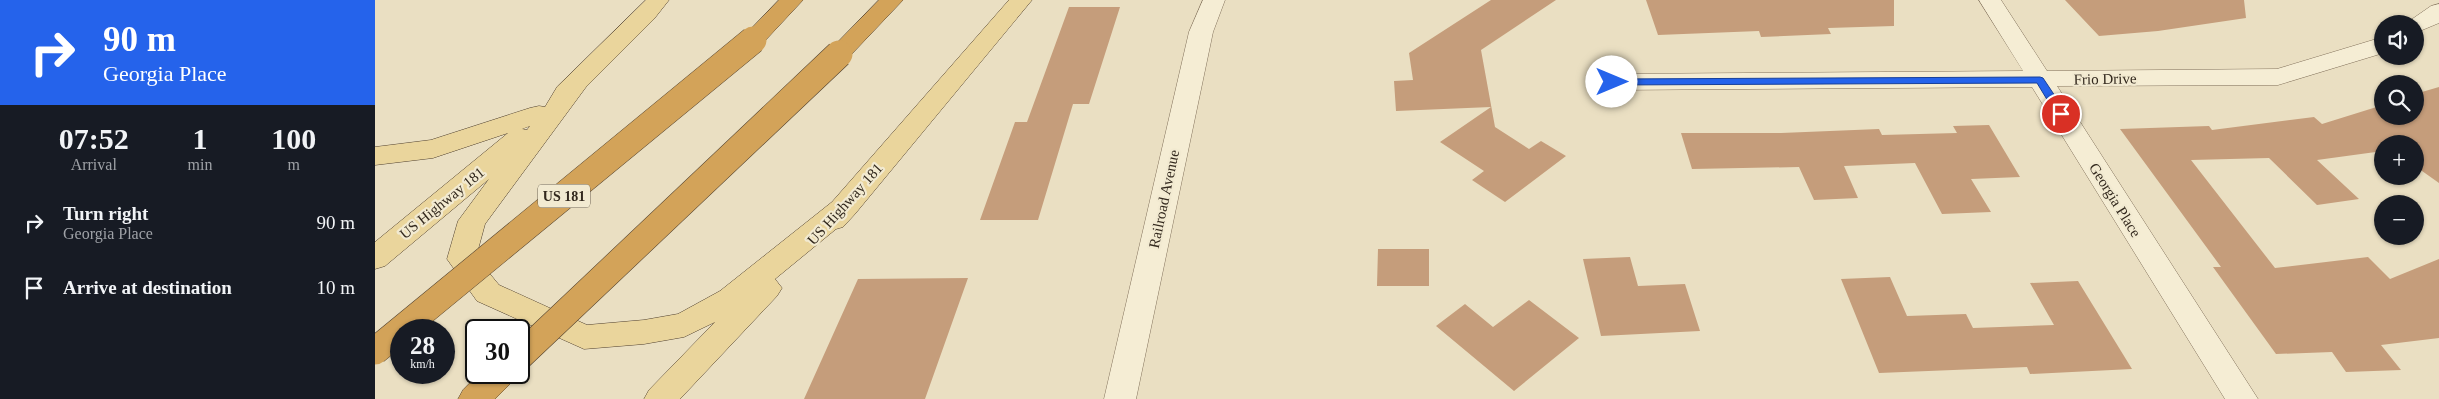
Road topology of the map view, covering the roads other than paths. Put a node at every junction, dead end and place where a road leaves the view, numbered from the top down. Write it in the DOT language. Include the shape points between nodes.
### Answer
graph roads {
  1 [pos="658,0"];
  2 [pos="792,0"];
  3 [pos="892,0"];
  4 [pos="1021,0"];
  5 [pos="1214,0"];
  6 [pos="1989,0"];
  7 [pos="2439,11"];
  8 [pos="2424,22"];
  9 [pos="2374,48"];
  10 [pos="2040,80"];
  11 [pos="578,81"];
  12 [pos="1612,82"];
  13 [pos="545,112"];
  14 [pos="375,156"];
  15 [pos="845,206"];
  16 [pos="375,258"];
  17 [pos="530,347"];
  18 [pos="375,351"];
  19 [pos="490,384"];
  20 [pos="474,399"];
  21 [pos="660,399"];
  22 [pos="1120,399"];
  23 [pos="2242,399"];
  1 -- 11 [label="main road, US Highway 181"];
  2 -- 18 [label="highway, US 181, bridge" via="753,40"];
  3 -- 17 [label="highway, bridge"];
  4 -- 15 [label="main road, US Highway 181"];
  5 -- 22 [label="street, Railroad Avenue" via="1201,32"];
  6 -- 10 [label="street, Georgia Place"];
  7 -- 8 [label="street"];
  9 -- 10 [label="street, Frio Drive" via="2278,77"];
  10 -- 12 [label="street, Frio Drive"];
  10 -- 23 [label="street, Georgia Place"];
  11 -- 13 [label="main road, US Highway 181"];
  11 -- 15 [label="main road" via="473,220 461,259 488,293 584,337 683,325 731,299"];
  13 -- 14 [label="main road" via="433,149"];
  13 -- 16 [label="main road, US Highway 181" via="502,154"];
  15 -- 21 [label="main road, US Highway 181"];
  19 -- 20 [label="highway"];
}
